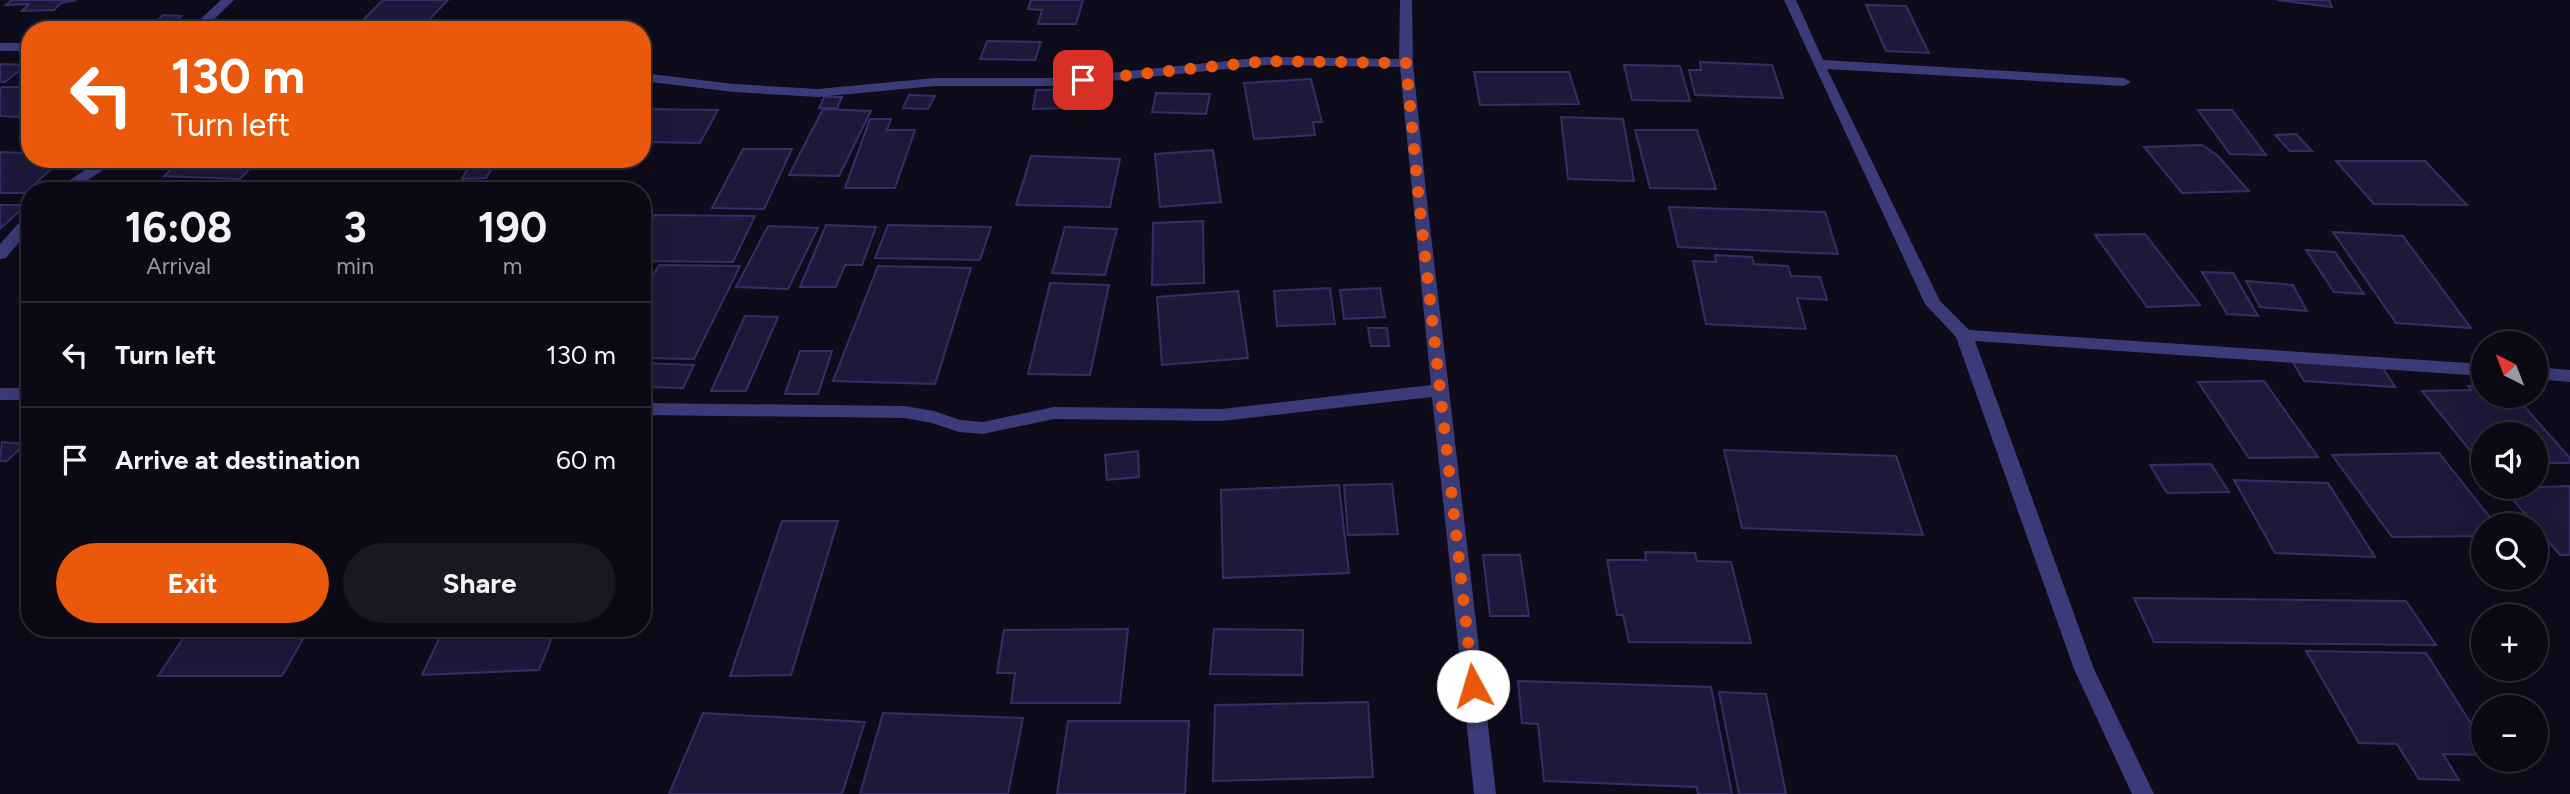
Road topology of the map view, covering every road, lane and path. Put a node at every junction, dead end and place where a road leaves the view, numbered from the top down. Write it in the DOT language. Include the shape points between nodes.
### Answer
graph roads {
  1 [pos="228,0"];
  2 [pos="1406,0"];
  3 [pos="1790,0"];
  4 [pos="205,21"];
  5 [pos="0,47"];
  6 [pos="21,47"];
  7 [pos="1406,63"];
  8 [pos="1818,64"];
  9 [pos="651,77"];
  10 [pos="2124,82"];
  11 [pos="98,168"];
  12 [pos="75,182"];
  13 [pos="21,230"];
  14 [pos="0,254"];
  15 [pos="1964,335"];
  16 [pos="2471,369"];
  17 [pos="2548,374"];
  18 [pos="2570,376"];
  19 [pos="1441,390"];
  20 [pos="0,394"];
  21 [pos="21,394"];
  22 [pos="651,409"];
  23 [pos="1485,794"];
  24 [pos="2143,794"];
  1 -- 4 [label="street"];
  2 -- 7 [label="street"];
  3 -- 8 [label="street"];
  5 -- 6 [label="street"];
  7 -- 9 [label="street" via="1266,61 1061,82 935,82 818,93"];
  7 -- 19 [label="street"];
  8 -- 10 [label="street"];
  8 -- 15 [label="street" via="1934,304"];
  11 -- 12 [label="street"];
  13 -- 14 [label="street"];
  15 -- 16 [label="street"];
  15 -- 24 [label="street" via="2084,669"];
  17 -- 18 [label="street"];
  19 -- 22 [label="street" via="1222,415 1054,413 983,428 904,412"];
  19 -- 23 [label="street"];
  20 -- 21 [label="street"];
}
